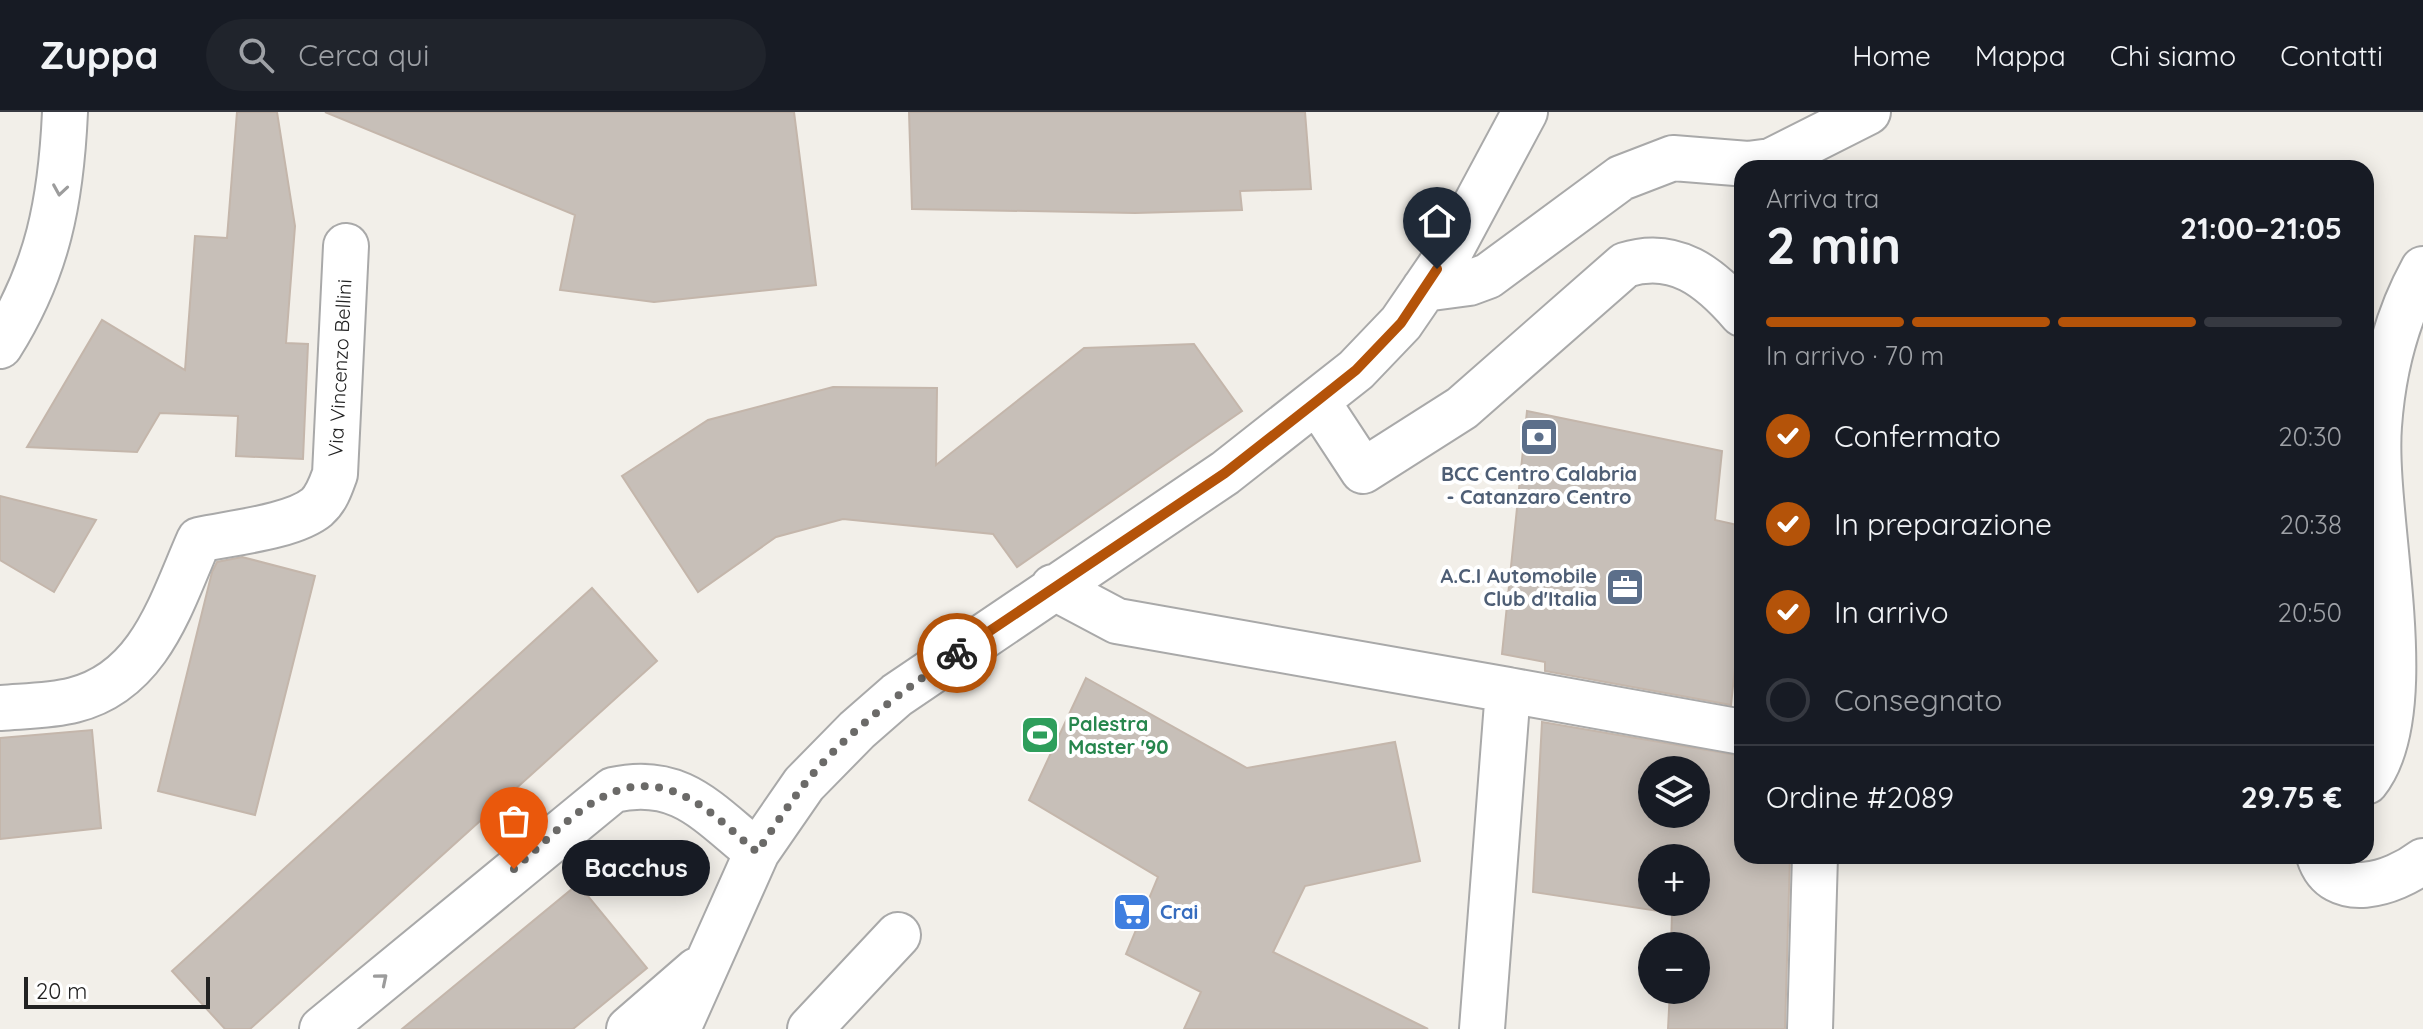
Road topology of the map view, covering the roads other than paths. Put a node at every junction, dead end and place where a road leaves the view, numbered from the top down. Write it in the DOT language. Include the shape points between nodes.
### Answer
graph roads {
  1 [pos="65,112"];
  2 [pos="1525,112"];
  3 [pos="1868,112"];
  4 [pos="1773,160"];
  5 [pos="1734,162"];
  6 [pos="346,246"];
  7 [pos="2423,269"];
  8 [pos="1424,289"];
  9 [pos="1734,305"];
  10 [pos="0,346"];
  11 [pos="1317,401"];
  12 [pos="1053,587"];
  13 [pos="1508,690"];
  14 [pos="0,708"];
  15 [pos="1734,731"];
  16 [pos="2374,773"];
  17 [pos="757,852"];
  18 [pos="2423,861"];
  19 [pos="1815,864"];
  20 [pos="2321,864"];
  21 [pos="898,935"];
  22 [pos="705,963"];
  23 [pos="322,1029"];
  24 [pos="629,1029"];
  25 [pos="678,1029"];
  26 [pos="810,1029"];
  27 [pos="1482,1029"];
  28 [pos="1810,1029"];
  1 -- 10 [label="street, one-way" via="54,222 35,282"];
  2 -- 8 [label="street" via="1478,204"];
  3 -- 4 [label="street"];
  5 -- 8 [label="street" via="1693,157 1646,166 1621,178 1488,276"];
  6 -- 14 [label="street, Via Vincenzo Bellini" via="335,474 317,507 298,518 199,540 155,638 122,676 74,700"];
  7 -- 16 [label="street" via="2392,338 2378,428 2399,679 2388,746"];
  8 -- 11 [label="street" via="1401,323"];
  9 -- 11 [label="street" via="1690,267 1644,259 1625,265 1462,408 1363,471"];
  11 -- 12 [label="street" via="1225,473"];
  12 -- 13 [label="street" via="1117,621"];
  12 -- 17 [label="street" via="897,695 857,730 804,784"];
  13 -- 15 [label="street"];
  13 -- 27 [label="street"];
  17 -- 22 [label="street"];
  23 -- 17 [label="street, one-way" via="613,790 660,786 691,799"];
  18 -- 20 [label="street" via="2367,886 2352,887 2337,881"];
  19 -- 28 [label="street"];
  21 -- 26 [label="street"];
  22 -- 24 [label="street"];
  22 -- 25 [label="street"];
}
